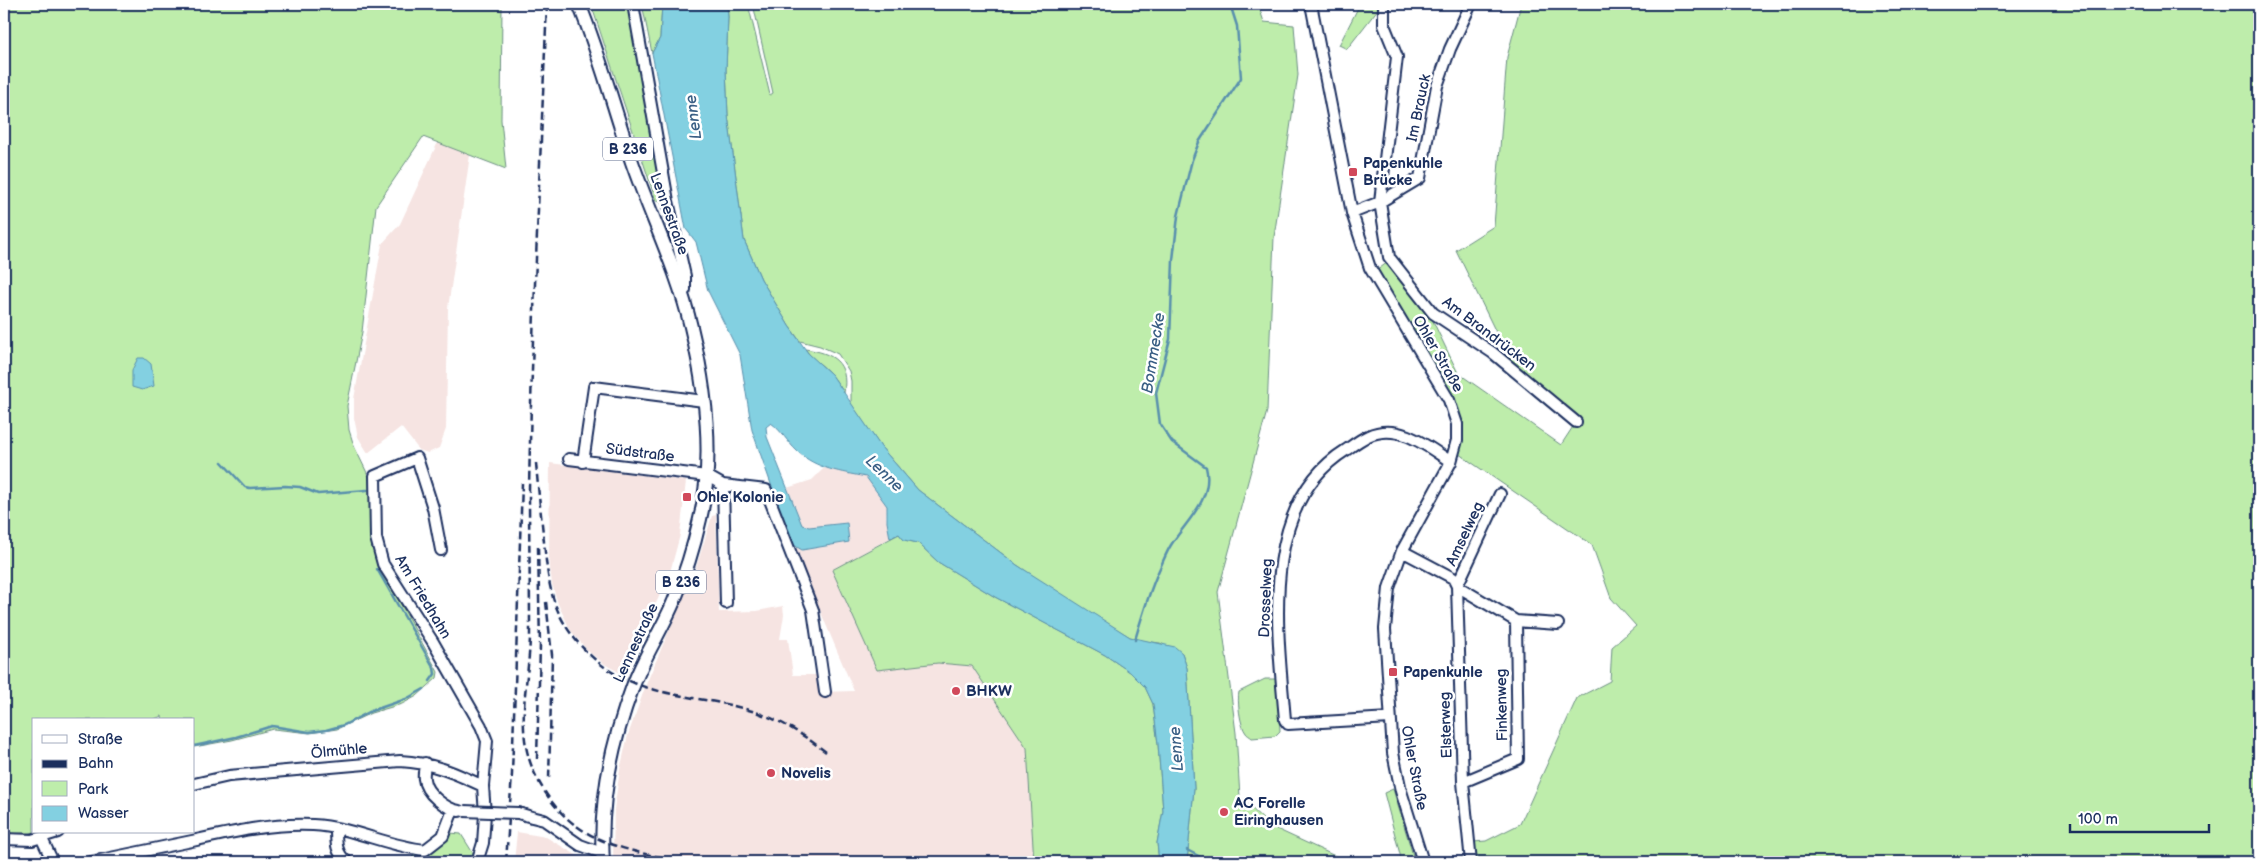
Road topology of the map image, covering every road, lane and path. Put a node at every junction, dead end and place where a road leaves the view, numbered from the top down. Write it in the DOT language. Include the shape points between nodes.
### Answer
graph roads {
  1 [pos="579,4"];
  2 [pos="633,4"];
  3 [pos="1384,4"];
  4 [pos="1471,4"];
  5 [pos="1312,8"];
  6 [pos="1380,202"];
  7 [pos="1352,213"];
  8 [pos="681,293"];
  9 [pos="704,401"];
  10 [pos="1576,422"];
  11 [pos="569,459"];
  12 [pos="583,462"];
  13 [pos="1451,462"];
  14 [pos="707,476"];
  15 [pos="723,485"];
  16 [pos="1500,494"];
  17 [pos="441,550"];
  18 [pos="1402,551"];
  19 [pos="1457,586"];
  20 [pos="726,603"];
  21 [pos="1516,621"];
  22 [pos="1558,624"];
  23 [pos="825,692"];
  24 [pos="1390,718"];
  25 [pos="425,763"];
  26 [pos="1463,782"];
  27 [pos="195,784"];
  28 [pos="483,786"];
  29 [pos="458,810"];
  30 [pos="336,829"];
  31 [pos="53,834"];
  32 [pos="4,839"];
  33 [pos="42,839"];
  34 [pos="603,858"];
  35 [pos="53,862"];
  36 [pos="91,862"];
  37 [pos="347,862"];
  38 [pos="477,862"];
  39 [pos="1423,862"];
  40 [pos="1471,862"];
  1 -- 8 [label="main road, Lennestraße / B 236"];
  2 -- 8 [label="street, Lennestraße" via="668,201 685,276 685,290"];
  3 -- 6 [label="street, Am Brandrücken" via="1384,25 1397,57"];
  4 -- 6 [label="street, Im Brauck" via="1437,86 1420,178"];
  5 -- 7 [label="street, Ohler Straße"];
  6 -- 7 [label="street, Im Brauck"];
  6 -- 10 [label="street, Am Brandrücken" via="1389,257 1433,313 1494,353"];
  7 -- 13 [label="street, Ohler Straße" via="1370,268 1449,400 1457,424"];
  8 -- 9 [label="main road, Lennestraße / B 236" via="692,328"];
  9 -- 12 [label="street" via="594,387"];
  9 -- 14 [label="main road, Lennestraße / B 236" via="708,437"];
  11 -- 12 [label="street, Südstraße"];
  12 -- 14 [label="street, Südstraße"];
  13 -- 18 [label="street, Ohler Straße"];
  13 -- 24 [label="street, Drosselweg" via="1411,435 1391,432 1370,435 1337,455 1311,482 1292,517 1280,563 1277,619 1285,720 1288,724"];
  14 -- 15 [label="street"];
  14 -- 34 [label="main road, Lennestraße / B 236" via="700,521 674,600 633,684 611,754 604,809"];
  15 -- 20 [label="street"];
  15 -- 23 [label="street" via="766,490 813,610"];
  16 -- 19 [label="street, Amselweg"];
  17 -- 28 [label="street, Am Friedhahn" via="433,508 417,458 375,476 376,538 383,564 481,726 486,741"];
  18 -- 19 [label="street, Amselweg" via="1453,578"];
  18 -- 24 [label="street, Ohler Straße" via="1389,588 1385,629"];
  19 -- 21 [label="street, Amselweg"];
  19 -- 26 [label="street, Elsterweg"];
  21 -- 22 [label="street, Amselweg"];
  21 -- 26 [label="street, Finkenweg" via="1518,759"];
  24 -- 39 [label="street, Ohler Straße" via="1401,791"];
  25 -- 27 [label="street, Ölmühle" via="400,761 295,770 229,776"];
  25 -- 28 [label="street, Ölmühle" via="446,768"];
  25 -- 29 [label="street" via="424,781 433,796"];
  26 -- 40 [label="street, Elsterweg"];
  28 -- 38 [label="street, Am Friedhahn" via="485,814"];
  29 -- 30 [label="street" via="443,836 425,850"];
  29 -- 34 [label="street, bridge" via="518,813 544,820"];
  30 -- 36 [label="street" via="315,825 252,828"];
  30 -- 37 [label="street" via="337,848"];
  31 -- 33 [label="street"];
  32 -- 33 [label="street"];
  33 -- 35 [label="street"];
}
